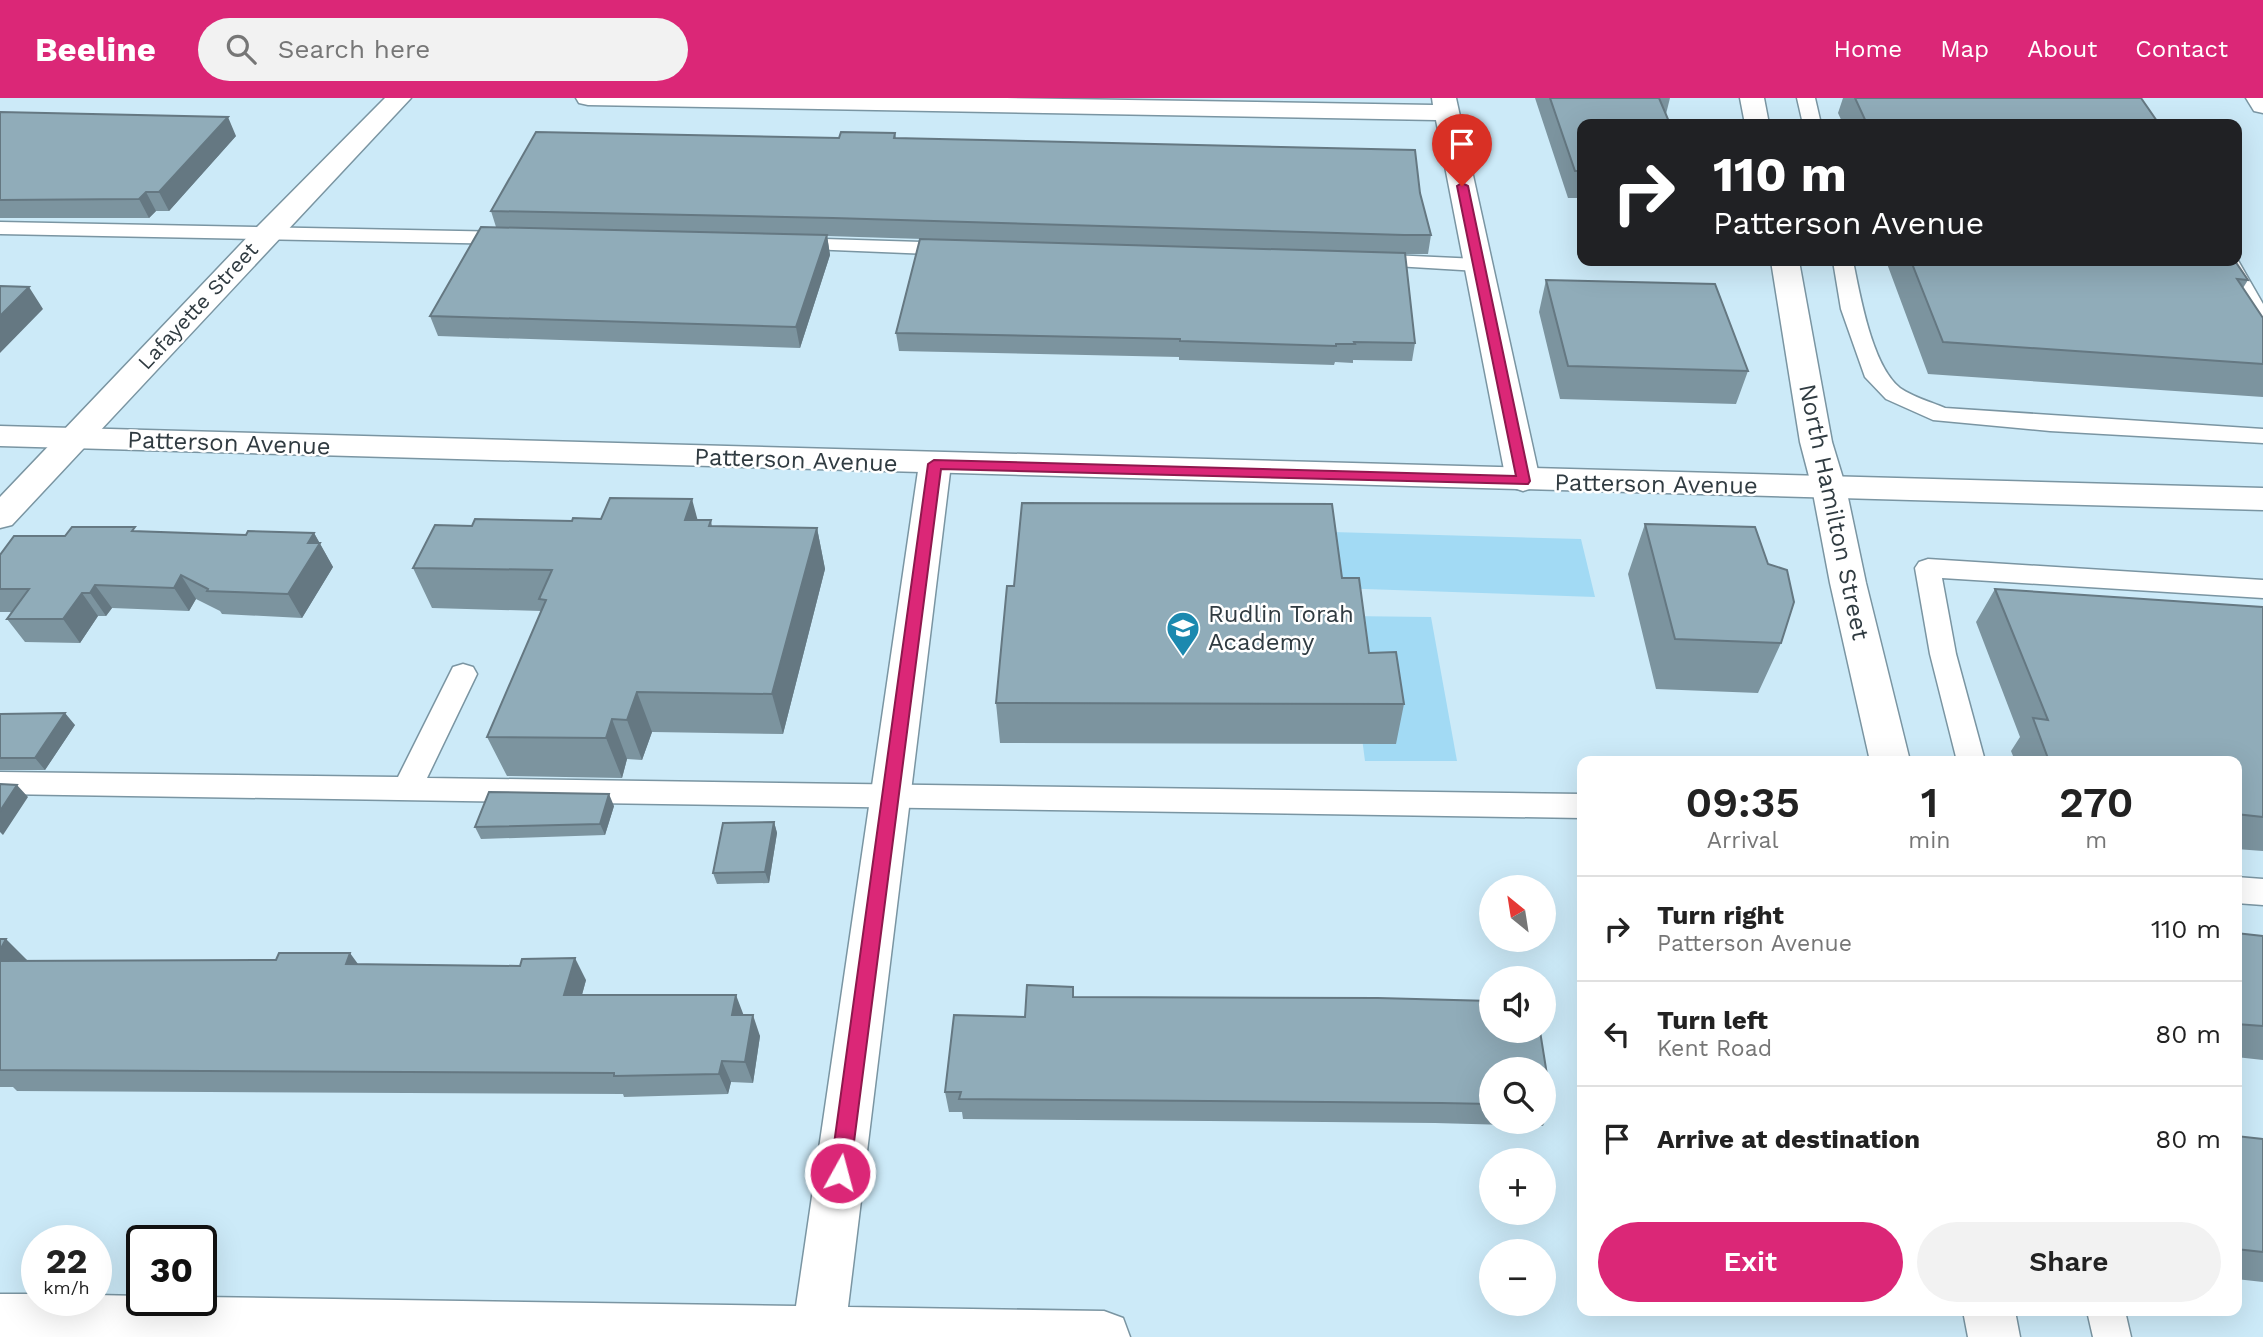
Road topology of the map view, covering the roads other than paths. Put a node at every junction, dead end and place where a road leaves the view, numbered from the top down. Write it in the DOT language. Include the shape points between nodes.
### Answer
graph roads {
  1 [pos="399,98"];
  2 [pos="588,98"];
  3 [pos="1752,98"];
  4 [pos="1806,98"];
  5 [pos="2258,98"];
  6 [pos="1445,105"];
  7 [pos="2263,106"];
  8 [pos="1756,119"];
  9 [pos="1811,119"];
  10 [pos="0,228"];
  11 [pos="268,232"];
  12 [pos="529,238"];
  13 [pos="776,244"];
  14 [pos="968,249"];
  15 [pos="1352,259"];
  16 [pos="1478,265"];
  17 [pos="1786,266"];
  18 [pos="1844,266"];
  19 [pos="2232,266"];
  20 [pos="2263,323"];
  21 [pos="0,436"];
  22 [pos="2263,436"];
  23 [pos="73,438"];
  24 [pos="934,464"];
  25 [pos="1523,481"];
  26 [pos="1829,488"];
  27 [pos="2260,499"];
  28 [pos="0,517"];
  29 [pos="2263,589"];
  30 [pos="463,674"];
  31 [pos="1889,756"];
  32 [pos="1970,756"];
  33 [pos="0,783"];
  34 [pos="407,789"];
  35 [pos="890,797"];
  36 [pos="1577,806"];
  37 [pos="2242,890"];
  38 [pos="2263,892"];
  39 [pos="1990,1316"];
  40 [pos="0,1320"];
  41 [pos="819,1335"];
  42 [pos="1104,1337"];
  43 [pos="1994,1337"];
  1 -- 11 [label="main road, Lafayette Street"];
  2 -- 6 [label="main road"];
  3 -- 8 [label="main road"];
  4 -- 9 [label="lane"];
  5 -- 7 [label="main road"];
  6 -- 16 [label="main road"];
  10 -- 11 [label="lane"];
  11 -- 12 [label="lane"];
  11 -- 23 [label="main road, Lafayette Street"];
  13 -- 14 [label="lane"];
  15 -- 16 [label="lane"];
  16 -- 25 [label="main road"];
  17 -- 26 [label="main road, North Hamilton Street" via="1811,422"];
  18 -- 22 [label="lane" via="1852,309 1876,377 1894,394 1941,415"];
  19 -- 20 [label="lane"];
  21 -- 23 [label="main road, Patterson Avenue"];
  23 -- 24 [label="main road, Patterson Avenue"];
  23 -- 28 [label="main road, Lafayette Street"];
  24 -- 25 [label="main road, Patterson Avenue"];
  24 -- 35 [label="main road"];
  25 -- 26 [label="main road, Patterson Avenue"];
  26 -- 27 [label="main road, Patterson Avenue"];
  26 -- 31 [label="main road, North Hamilton Street"];
  29 -- 32 [label="lane" via="1928,568 1943,654"];
  30 -- 34 [label="lane"];
  33 -- 34 [label="lane"];
  34 -- 35 [label="lane"];
  35 -- 36 [label="lane"];
  35 -- 41 [label="main road"];
  37 -- 38 [label="lane"];
  39 -- 43 [label="main road"];
  40 -- 41 [label="main road"];
  41 -- 42 [label="main road"];
}
